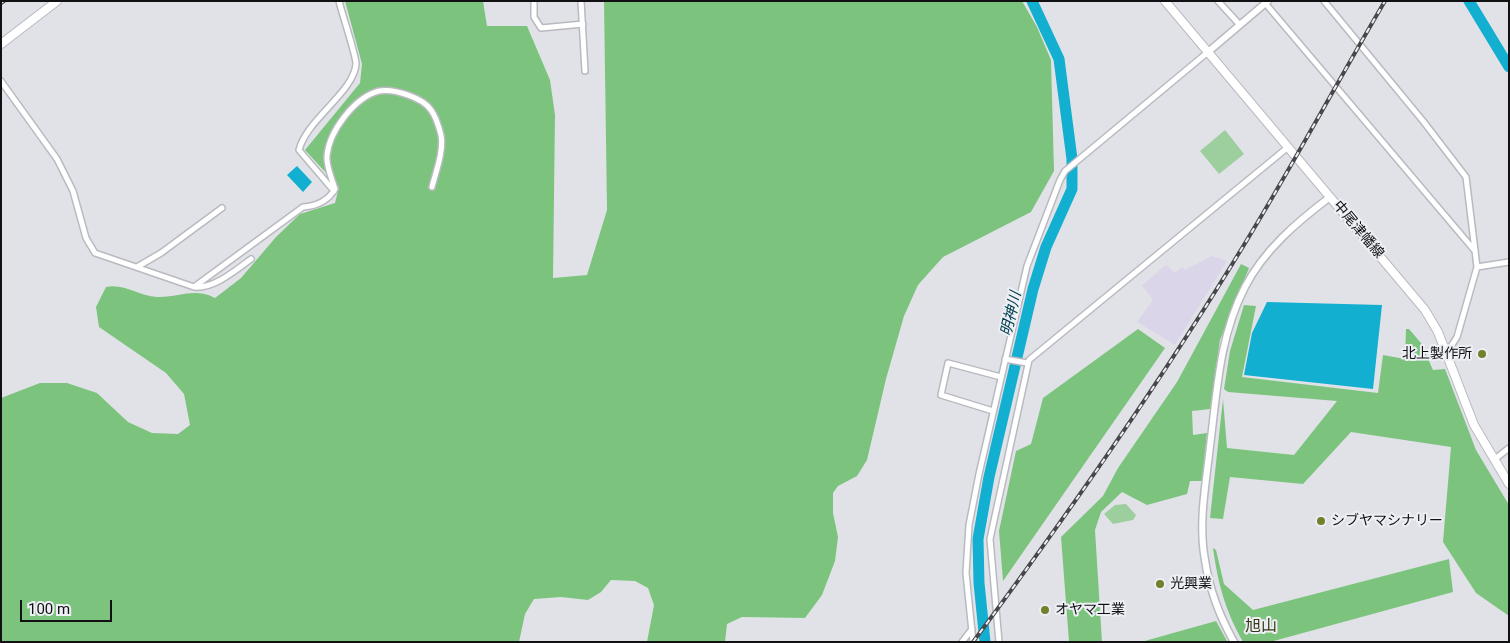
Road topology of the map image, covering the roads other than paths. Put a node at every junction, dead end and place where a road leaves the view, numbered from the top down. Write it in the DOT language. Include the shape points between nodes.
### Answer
graph roads {
  1 [pos="57,1"];
  2 [pos="339,1"];
  3 [pos="534,1"];
  4 [pos="582,1"];
  5 [pos="1165,1"];
  6 [pos="1218,1"];
  7 [pos="1324,1"];
  8 [pos="1266,2"];
  9 [pos="583,24"];
  10 [pos="1240,25"];
  11 [pos="1,44"];
  12 [pos="1208,52"];
  13 [pos="586,71"];
  14 [pos="1,81"];
  15 [pos="1287,148"];
  16 [pos="432,187"];
  17 [pos="334,191"];
  18 [pos="1330,197"];
  19 [pos="222,208"];
  20 [pos="1475,250"];
  21 [pos="251,259"];
  22 [pos="1509,262"];
  23 [pos="1477,266"];
  24 [pos="137,267"];
  25 [pos="194,287"];
  26 [pos="1446,354"];
  27 [pos="1007,360"];
  28 [pos="1027,364"];
  29 [pos="1001,377"];
  30 [pos="993,411"];
  31 [pos="1509,448"];
  32 [pos="1495,459"];
  33 [pos="1509,484"];
  34 [pos="972,629"];
  35 [pos="962,642"];
  36 [pos="974,642"];
  37 [pos="999,642"];
  38 [pos="1234,642"];
  1 -- 11 [label="main road"];
  2 -- 17 [label="street" via="356,64 348,84 315,123 300,150"];
  3 -- 9 [label="street" via="534,18 541,28"];
  4 -- 9 [label="street"];
  5 -- 12 [label="main road, 中尾津幡線"];
  6 -- 10 [label="street"];
  7 -- 20 [label="street" via="1466,177"];
  8 -- 10 [label="street"];
  8 -- 20 [label="street"];
  9 -- 13 [label="street"];
  10 -- 12 [label="street"];
  12 -- 15 [label="main road, 中尾津幡線"];
  12 -- 27 [label="street" via="1065,171 1027,266"];
  14 -- 24 [label="street" via="57,159 73,191 86,238 95,253"];
  15 -- 18 [label="main road, 中尾津幡線"];
  15 -- 28 [label="street"];
  16 -- 17 [label="street" via="442,136 431,110 410,96 382,90 371,94 337,125 330,139 327,157"];
  17 -- 25 [label="street" via="324,202 296,212"];
  18 -- 26 [label="main road, 中尾津幡線" via="1425,310"];
  18 -- 38 [label="street" via="1289,231 1257,268 1234,312 1221,357 1202,526 1204,559 1211,587"];
  19 -- 24 [label="street"];
  20 -- 23 [label="street"];
  21 -- 25 [label="street" via="225,277 202,288"];
  22 -- 23 [label="street"];
  23 -- 26 [label="street" via="1457,337"];
  24 -- 25 [label="street"];
  26 -- 32 [label="main road, 中尾津幡線" via="1474,425"];
  27 -- 28 [label="street"];
  27 -- 29 [label="street"];
  28 -- 37 [label="street" via="990,539"];
  29 -- 30 [label="street"];
  29 -- 30 [label="street" via="948,363 941,395"];
  30 -- 34 [label="street" via="969,525 966,573"];
  31 -- 32 [label="street"];
  32 -- 33 [label="main road, 中尾津幡線"];
  34 -- 35 [label="street"];
  34 -- 36 [label="street"];
}
